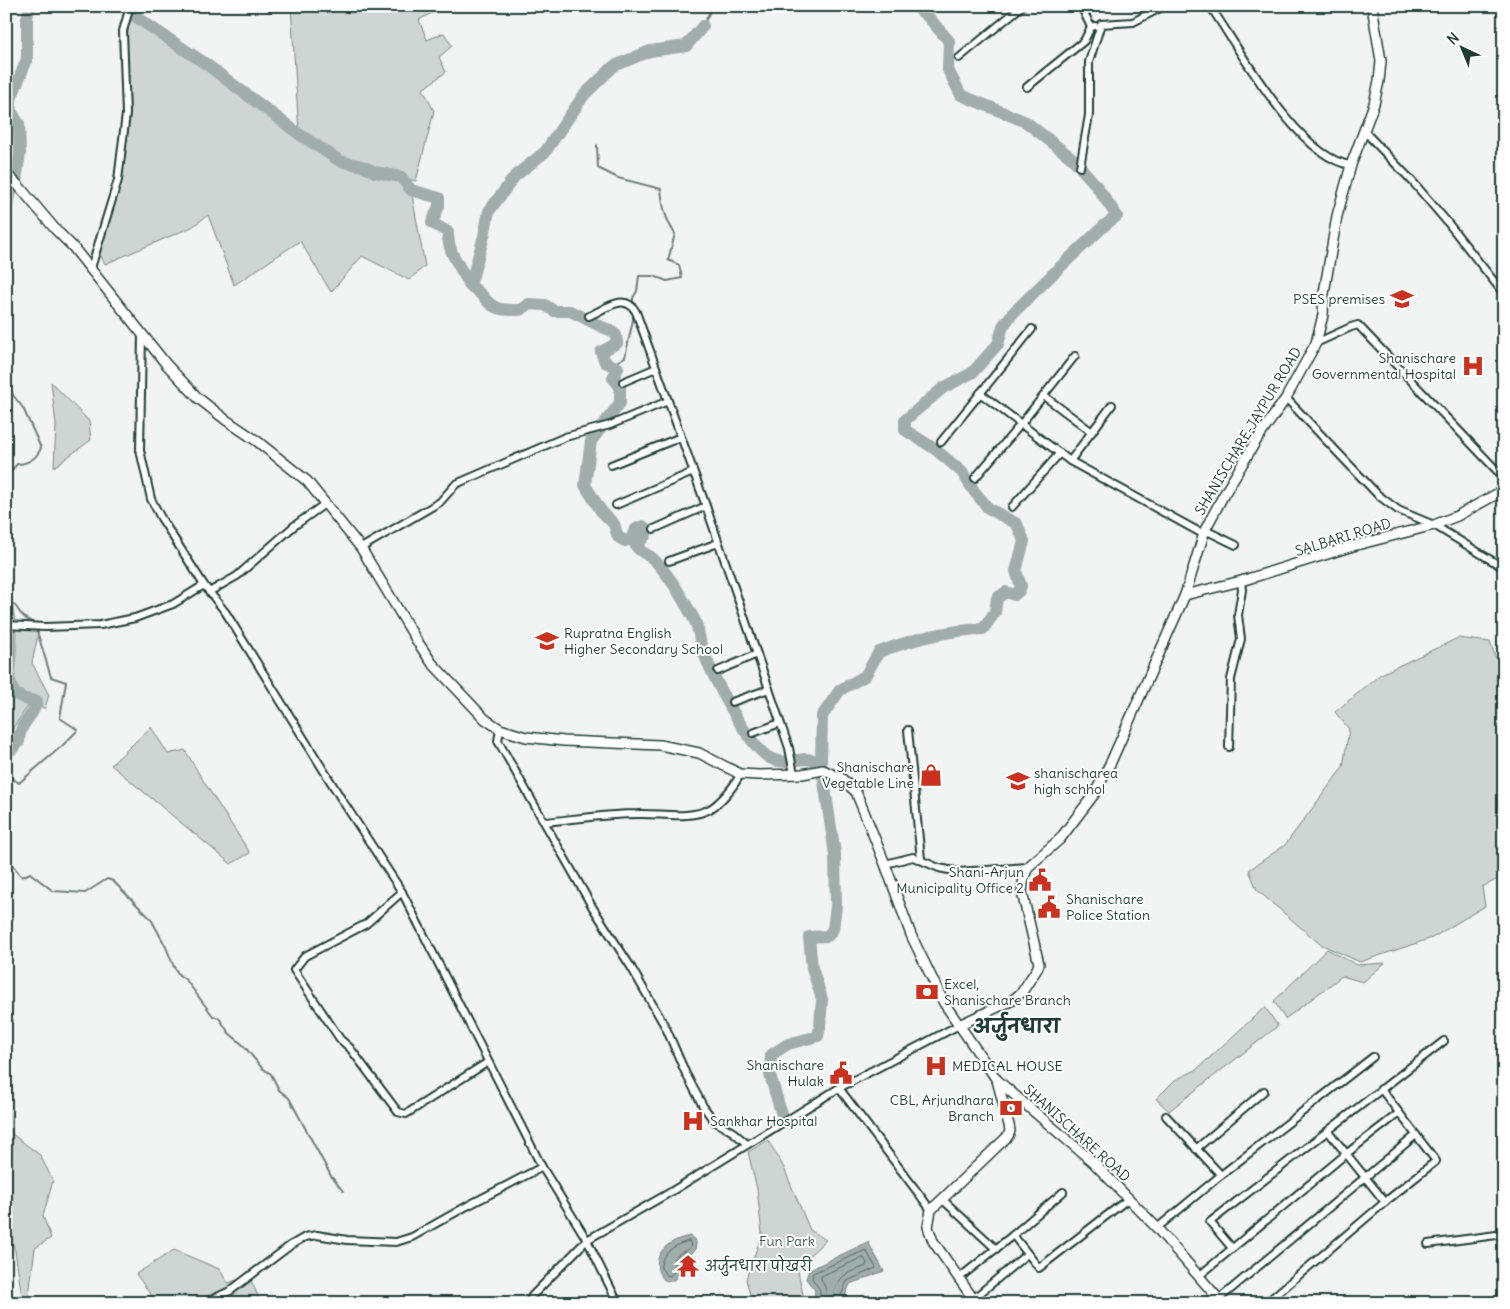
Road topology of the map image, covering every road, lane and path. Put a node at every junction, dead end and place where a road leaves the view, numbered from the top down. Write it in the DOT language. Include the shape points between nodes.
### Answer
graph roads {
  1 [pos="130,6"];
  2 [pos="1022,6"];
  3 [pos="1081,6"];
  4 [pos="1164,6"];
  5 [pos="1210,6"];
  6 [pos="1372,6"];
  7 [pos="1101,24"];
  8 [pos="1091,27"];
  9 [pos="959,58"];
  10 [pos="1027,87"];
  11 [pos="1364,132"];
  12 [pos="1352,166"];
  13 [pos="1080,167"];
  14 [pos="8,174"];
  15 [pos="91,268"];
  16 [pos="1504,294"];
  17 [pos="589,316"];
  18 [pos="1032,329"];
  19 [pos="142,334"];
  20 [pos="1316,344"];
  21 [pos="1075,356"];
  22 [pos="656,368"];
  23 [pos="624,382"];
  24 [pos="980,393"];
  25 [pos="1044,396"];
  26 [pos="1286,398"];
  27 [pos="668,401"];
  28 [pos="1112,405"];
  29 [pos="1021,424"];
  30 [pos="1092,432"];
  31 [pos="681,437"];
  32 [pos="941,442"];
  33 [pos="1060,453"];
  34 [pos="1070,461"];
  35 [pos="611,465"];
  36 [pos="694,472"];
  37 [pos="975,478"];
  38 [pos="1504,478"];
  39 [pos="1504,490"];
  40 [pos="326,503"];
  41 [pos="616,505"];
  42 [pos="706,506"];
  43 [pos="1012,507"];
  44 [pos="1434,525"];
  45 [pos="654,529"];
  46 [pos="1204,532"];
  47 [pos="718,542"];
  48 [pos="1236,545"];
  49 [pos="361,548"];
  50 [pos="669,561"];
  51 [pos="1504,568"];
  52 [pos="1241,581"];
  53 [pos="204,585"];
  54 [pos="209,592"];
  55 [pos="1185,595"];
  56 [pos="6,625"];
  57 [pos="756,654"];
  58 [pos="718,671"];
  59 [pos="769,689"];
  60 [pos="732,702"];
  61 [pos="780,723"];
  62 [pos="500,729"];
  63 [pos="908,730"];
  64 [pos="753,733"];
  65 [pos="1229,747"];
  66 [pos="740,774"];
  67 [pos="794,774"];
  68 [pos="545,822"];
  69 [pos="922,859"];
  70 [pos="885,864"];
  71 [pos="1028,867"];
  72 [pos="402,892"];
  73 [pos="959,1025"];
  74 [pos="1444,1041"];
  75 [pos="1373,1056"];
  76 [pos="488,1062"];
  77 [pos="997,1080"];
  78 [pos="839,1088"];
  79 [pos="1382,1089"];
  80 [pos="1264,1091"];
  81 [pos="1399,1113"];
  82 [pos="1166,1116"];
  83 [pos="1328,1131"];
  84 [pos="1416,1135"];
  85 [pos="747,1144"];
  86 [pos="1196,1149"];
  87 [pos="1346,1154"];
  88 [pos="542,1168"];
  89 [pos="1221,1175"];
  90 [pos="1364,1177"];
  91 [pos="1063,1192"];
  92 [pos="1128,1199"];
  93 [pos="943,1200"];
  94 [pos="1385,1202"];
  95 [pos="931,1210"];
  96 [pos="1157,1228"];
  97 [pos="1504,1234"];
  98 [pos="1013,1235"];
  99 [pos="586,1240"];
  100 [pos="1428,1244"];
  101 [pos="1232,1248"];
  102 [pos="996,1249"];
  103 [pos="1028,1254"];
  104 [pos="1199,1276"];
  105 [pos="958,1279"];
  106 [pos="974,1301"];
  107 [pos="1217,1301"];
  108 [pos="204,1303"];
  109 [pos="528,1303"];
  110 [pos="618,1303"];
  111 [pos="1266,1303"];
  1 -- 15 [label="street" via="123,30 126,114 118,180"];
  2 -- 9 [label="street"];
  3 -- 8 [label="street"];
  4 -- 7 [label="street" via="1133,22"];
  5 -- 12 [label="street" via="1290,123 1318,149 1342,164"];
  6 -- 11 [label="street, SHANISCHARE-JAYPUR ROAD" via="1380,61 1374,104"];
  7 -- 8 [label="street"];
  7 -- 13 [label="street" via="1088,62 1089,115"];
  8 -- 10 [label="street" via="1084,41"];
  11 -- 12 [label="street, SHANISCHARE-JAYPUR ROAD"];
  11 -- 16 [label="street" via="1448,223"];
  12 -- 20 [label="street, SHANISCHARE-JAYPUR ROAD" via="1330,250 1323,315"];
  14 -- 15 [label="street"];
  15 -- 19 [label="street"];
  17 -- 22 [label="street" via="627,302 632,306"];
  18 -- 24 [label="street"];
  19 -- 40 [label="street" via="198,398 307,481"];
  19 -- 53 [label="street" via="140,450 151,499"];
  20 -- 26 [label="street, SHANISCHARE-JAYPUR ROAD"];
  20 -- 38 [label="street" via="1358,325"];
  21 -- 25 [label="street"];
  22 -- 23 [label="street"];
  22 -- 27 [label="street"];
  24 -- 29 [label="street"];
  24 -- 32 [label="street"];
  25 -- 29 [label="street"];
  25 -- 30 [label="street"];
  26 -- 44 [label="street" via="1378,495 1398,510"];
  26 -- 46 [label="street, SHANISCHARE-JAYPUR ROAD" via="1256,441"];
  27 -- 31 [label="street"];
  27 -- 49 [label="street" via="610,425 564,436 456,484 440,502"];
  28 -- 30 [label="street"];
  29 -- 33 [label="street"];
  29 -- 37 [label="street"];
  30 -- 34 [label="street"];
  31 -- 35 [label="street"];
  31 -- 36 [label="street"];
  33 -- 34 [label="street"];
  33 -- 43 [label="street"];
  34 -- 46 [label="street"];
  36 -- 41 [label="street"];
  36 -- 42 [label="street"];
  39 -- 44 [label="street, SALBARI ROAD"];
  40 -- 49 [label="street"];
  40 -- 54 [label="street" via="237,576"];
  42 -- 45 [label="street"];
  42 -- 47 [label="street"];
  44 -- 51 [label="street"];
  44 -- 52 [label="street, SALBARI ROAD"];
  46 -- 48 [label="street"];
  46 -- 55 [label="street, SHANISCHARE-JAYPUR ROAD"];
  47 -- 50 [label="street"];
  47 -- 57 [label="street"];
  49 -- 62 [label="street" via="432,663 485,719"];
  52 -- 55 [label="street, SALBARI ROAD"];
  52 -- 65 [label="street" via="1238,615 1241,639 1231,680"];
  53 -- 54 [label="street"];
  53 -- 56 [label="street" via="172,604 135,618 100,625"];
  54 -- 72 [label="street" via="226,613"];
  55 -- 71 [label="street, SHANISCHARE-JAYPUR ROAD" via="1095,792 1060,838"];
  57 -- 58 [label="street"];
  57 -- 59 [label="street"];
  59 -- 60 [label="street"];
  59 -- 61 [label="street"];
  61 -- 64 [label="street"];
  61 -- 67 [label="street"];
  62 -- 66 [label="street" via="526,738 660,745 699,753"];
  62 -- 68 [label="street" via="498,741"];
  63 -- 69 [label="street"];
  66 -- 67 [label="street, SHANISCHARE ROAD"];
  66 -- 68 [label="street" via="737,782 712,808 703,812"];
  67 -- 70 [label="street, SHANISCHARE ROAD" via="823,770 849,784 856,792"];
  68 -- 85 [label="street" via="666,1028 703,1106 714,1121"];
  69 -- 70 [label="street" via="913,856"];
  69 -- 71 [label="street" via="939,868 960,872"];
  70 -- 73 [label="street, SHANISCHARE ROAD" via="911,935 944,1003"];
  71 -- 73 [label="street" via="1022,892 1038,969 1013,1000"];
  72 -- 76 [label="street"];
  72 -- 76 [label="street" via="366,924 305,956 294,970 340,1040 350,1048 398,1112 406,1114"];
  73 -- 77 [label="street, SHANISCHARE ROAD"];
  73 -- 78 [label="street"];
  74 -- 79 [label="street"];
  75 -- 89 [label="street"];
  76 -- 88 [label="street"];
  77 -- 92 [label="street, SHANISCHARE ROAD" via="1092,1162"];
  77 -- 93 [label="street" via="1009,1125 1008,1136"];
  78 -- 85 [label="street"];
  78 -- 95 [label="street"];
  79 -- 81 [label="street"];
  79 -- 83 [label="street"];
  80 -- 86 [label="street"];
  81 -- 84 [label="street"];
  81 -- 87 [label="street"];
  82 -- 86 [label="street"];
  83 -- 87 [label="street"];
  83 -- 101 [label="street" via="1210,1222"];
  84 -- 90 [label="street"];
  84 -- 94 [label="street" via="1436,1161"];
  85 -- 99 [label="street"];
  86 -- 89 [label="street"];
  87 -- 90 [label="street"];
  87 -- 101 [label="street"];
  88 -- 99 [label="street"];
  88 -- 108 [label="street" via="412,1237 396,1242 317,1235 305,1237 230,1291"];
  89 -- 96 [label="street"];
  90 -- 94 [label="street"];
  90 -- 107 [label="street"];
  91 -- 98 [label="street"];
  92 -- 96 [label="street, SHANISCHARE ROAD"];
  92 -- 103 [label="street" via="1039,1268"];
  93 -- 95 [label="street"];
  93 -- 102 [label="street"];
  94 -- 111 [label="street"];
  95 -- 105 [label="street" via="928,1227 933,1241"];
  96 -- 104 [label="street, SHANISCHARE ROAD"];
  97 -- 100 [label="street"];
  98 -- 102 [label="street"];
  98 -- 103 [label="street"];
  99 -- 109 [label="street"];
  99 -- 110 [label="street"];
  101 -- 104 [label="street"];
  102 -- 105 [label="street"];
  103 -- 106 [label="street"];
  104 -- 107 [label="street, SHANISCHARE ROAD"];
  105 -- 106 [label="street"];
}
